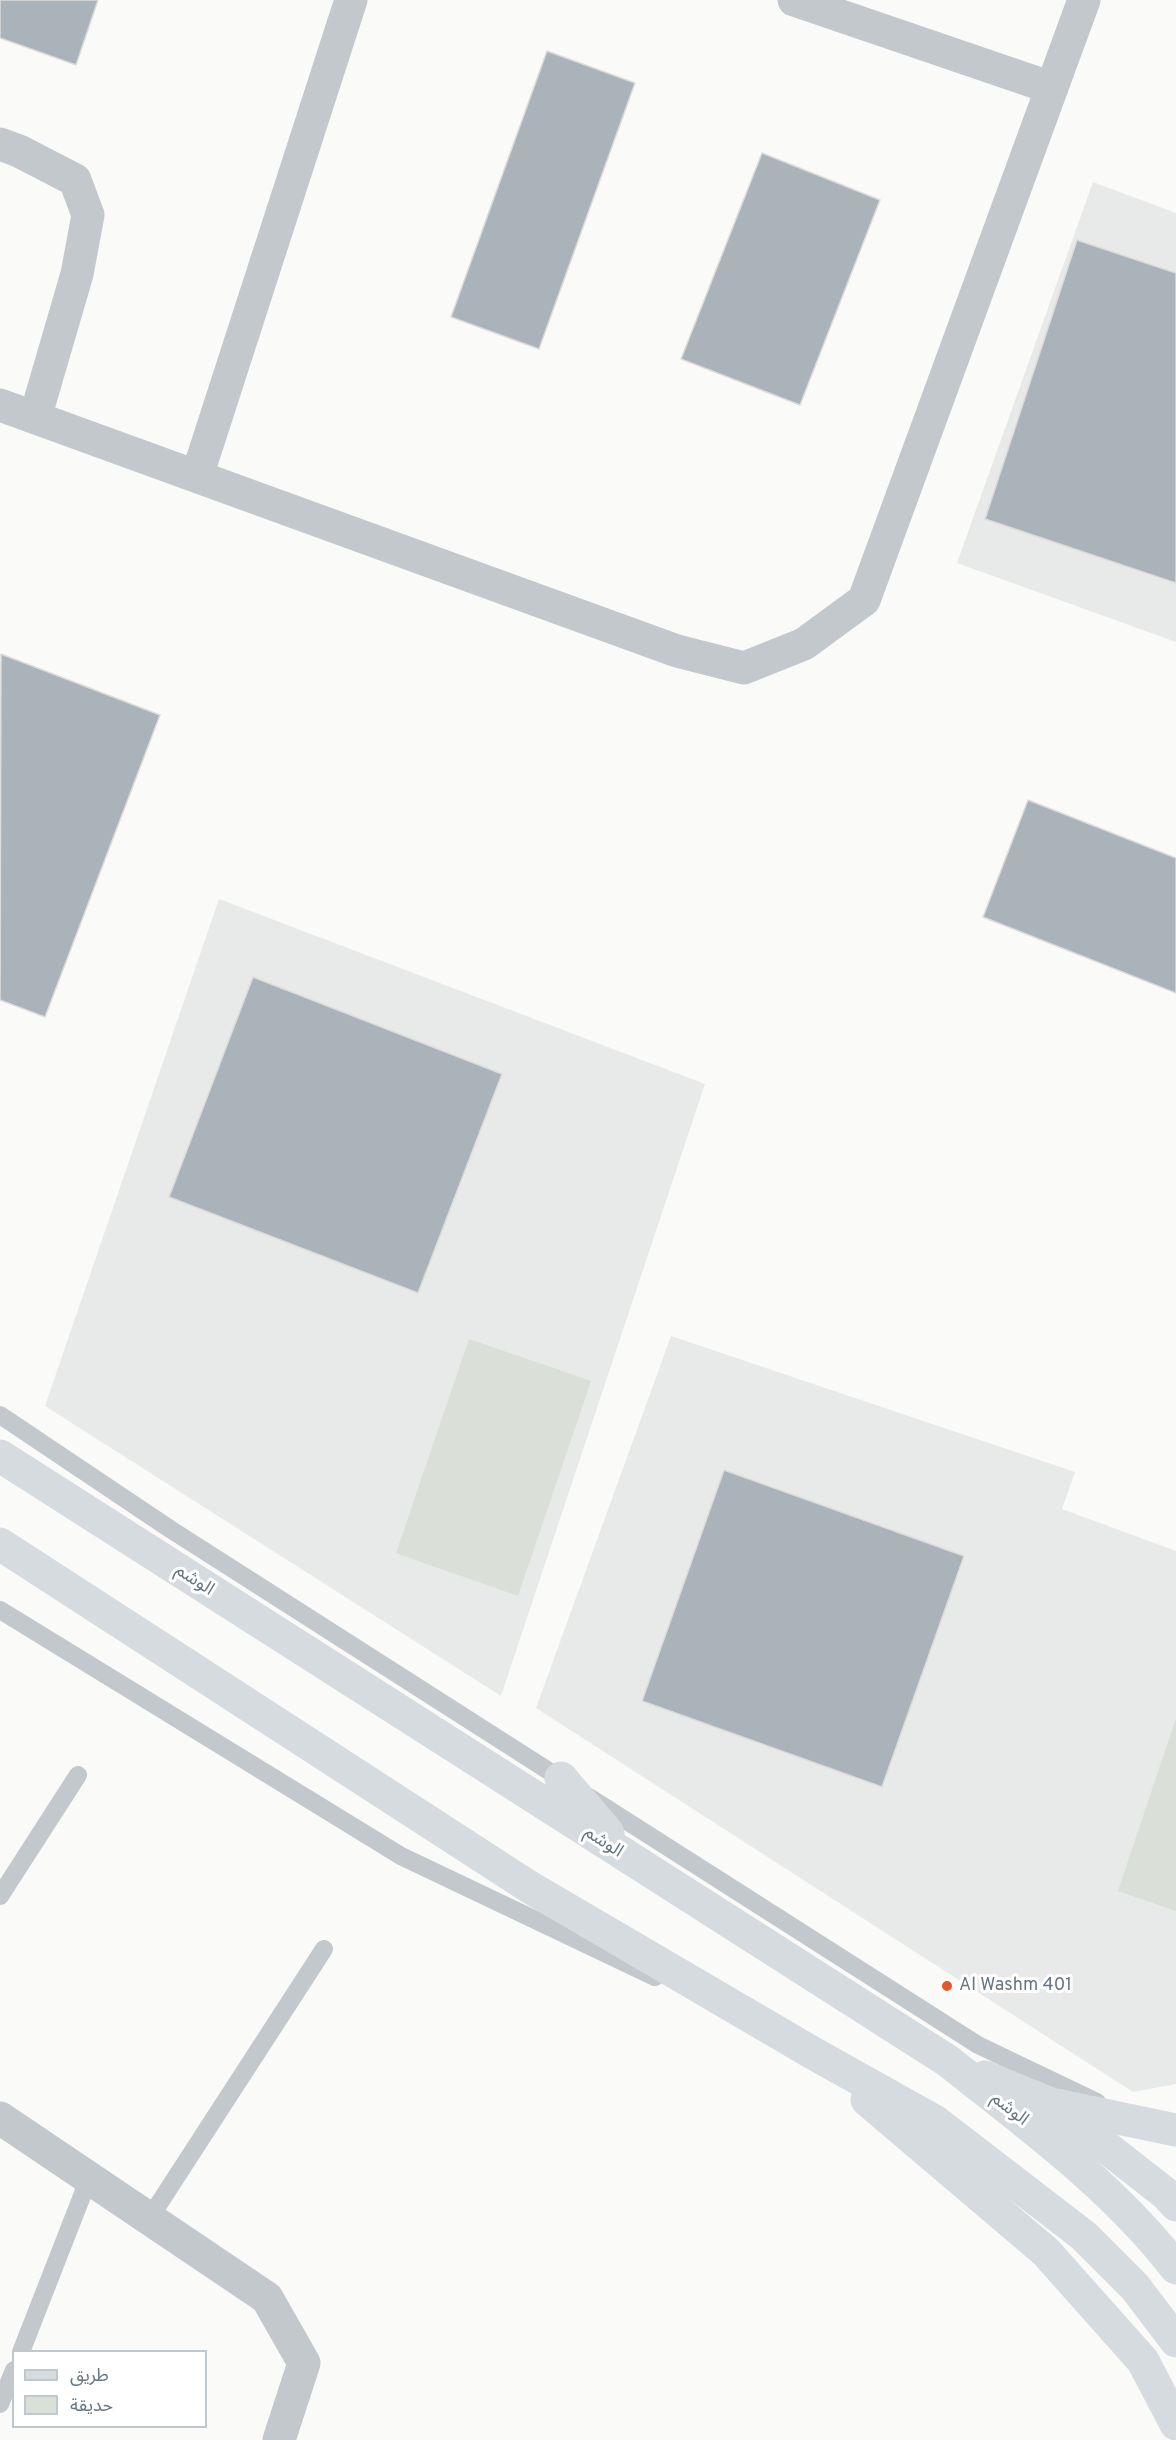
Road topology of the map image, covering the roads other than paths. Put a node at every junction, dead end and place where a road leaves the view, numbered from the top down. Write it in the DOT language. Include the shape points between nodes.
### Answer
graph roads {
  1 [pos="351,0"];
  2 [pos="794,0"];
  3 [pos="1084,0"];
  4 [pos="1052,88"];
  5 [pos="0,144"];
  6 [pos="0,405"];
  7 [pos="35,418"];
  8 [pos="196,476"];
  9 [pos="0,1415"];
  10 [pos="0,1456"];
  11 [pos="0,1544"];
  12 [pos="0,1610"];
  13 [pos="78,1775"];
  14 [pos="561,1778"];
  15 [pos="633,1862"];
  16 [pos="0,1896"];
  17 [pos="324,1948"];
  18 [pos="811,2052"];
  19 [pos="948,2061"];
  20 [pos="1051,2104"];
  21 [pos="0,2118"];
  22 [pos="1137,2121"];
  23 [pos="1176,2130"];
  24 [pos="89,2178"];
  25 [pos="1176,2205"];
  26 [pos="149,2219"];
  27 [pos="1176,2268"];
  28 [pos="1176,2341"];
  29 [pos="22,2350"];
  30 [pos="12,2375"];
  31 [pos="0,2404"];
  32 [pos="1176,2424"];
  33 [pos="279,2440"];
  1 -- 8 [label="street"];
  2 -- 4 [label="street"];
  3 -- 4 [label="street"];
  4 -- 8 [label="street" via="864,600 804,644 744,668 677,651"];
  5 -- 7 [label="street" via="75,180 88,214 77,274"];
  6 -- 7 [label="street"];
  7 -- 8 [label="street"];
  9 -- 14 [label="lane" via="170,1529"];
  10 -- 15 [label="main road, الوشم"];
  11 -- 18 [label="main road" via="531,1888"];
  12 -- 18 [label="lane" via="401,1856"];
  13 -- 16 [label="lane"];
  14 -- 15 [label="main road"];
  14 -- 22 [label="lane" via="978,2045"];
  15 -- 19 [label="main road, الوشم"];
  17 -- 26 [label="lane"];
  18 -- 28 [label="main road" via="936,2122 1084,2236 1136,2287"];
  18 -- 32 [label="main road" via="1046,2252 1143,2361"];
  19 -- 20 [label="main road"];
  19 -- 27 [label="main road, الوشم" via="1065,2154 1152,2237"];
  20 -- 22 [label="main road"];
  20 -- 25 [label="main road"];
  21 -- 24 [label="street"];
  22 -- 23 [label="main road"];
  24 -- 26 [label="street"];
  24 -- 29 [label="lane"];
  26 -- 33 [label="street" via="267,2298 304,2363"];
  30 -- 31 [label="lane"];
}
